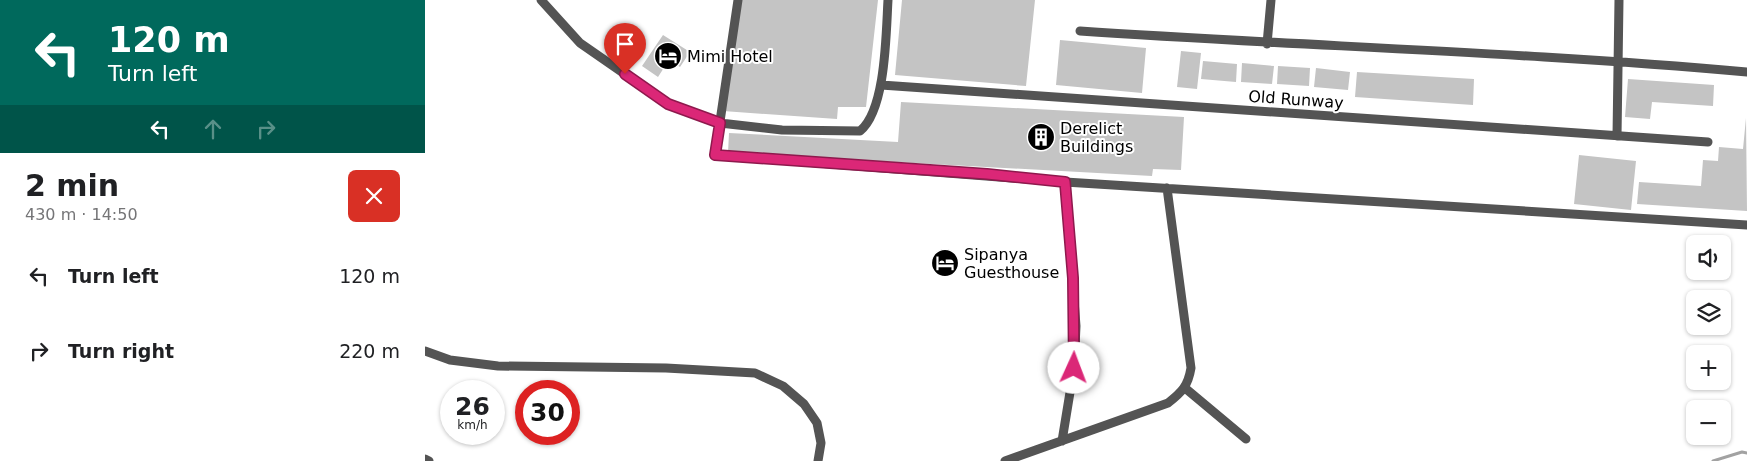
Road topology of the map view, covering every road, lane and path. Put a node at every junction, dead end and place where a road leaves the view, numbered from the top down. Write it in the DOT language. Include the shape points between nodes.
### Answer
graph roads {
  1 [pos="541,0"];
  2 [pos="738,0"];
  3 [pos="888,0"];
  4 [pos="1271,0"];
  5 [pos="1619,0"];
  6 [pos="1080,31"];
  7 [pos="1267,44"];
  8 [pos="1617,60"];
  9 [pos="1747,72"];
  10 [pos="881,85"];
  11 [pos="720,123"];
  12 [pos="1617,136"];
  13 [pos="1708,142"];
  14 [pos="1065,182"];
  15 [pos="1167,188"];
  16 [pos="1747,225"];
  17 [pos="425,351"];
  18 [pos="1185,388"];
  19 [pos="1246,439"];
  20 [pos="1062,441"];
  21 [pos="425,459"];
  22 [pos="429,461"];
  23 [pos="818,461"];
  24 [pos="1005,461"];
  1 -- 11 [label="street" via="580,43 668,104"];
  2 -- 11 [label="street"];
  3 -- 10 [label="street"];
  4 -- 7 [label="street"];
  5 -- 8 [label="street"];
  6 -- 7 [label="street"];
  7 -- 8 [label="street"];
  8 -- 9 [label="street"];
  8 -- 12 [label="street"];
  10 -- 11 [label="street" via="869,124 860,131 782,130"];
  10 -- 12 [label="street, Old Runway"];
  11 -- 14 [label="street" via="715,155"];
  12 -- 13 [label="street, Old Runway"];
  14 -- 15 [label="street"];
  14 -- 20 [label="street" via="1076,326 1074,368"];
  15 -- 16 [label="street"];
  15 -- 18 [label="street" via="1191,368"];
  17 -- 23 [label="street" via="450,360 498,366 666,368 755,373 783,386 804,404 817,423 821,443"];
  18 -- 19 [label="street"];
  18 -- 20 [label="street" via="1168,403"];
  20 -- 24 [label="street"];
  21 -- 22 [label="street"];
}
